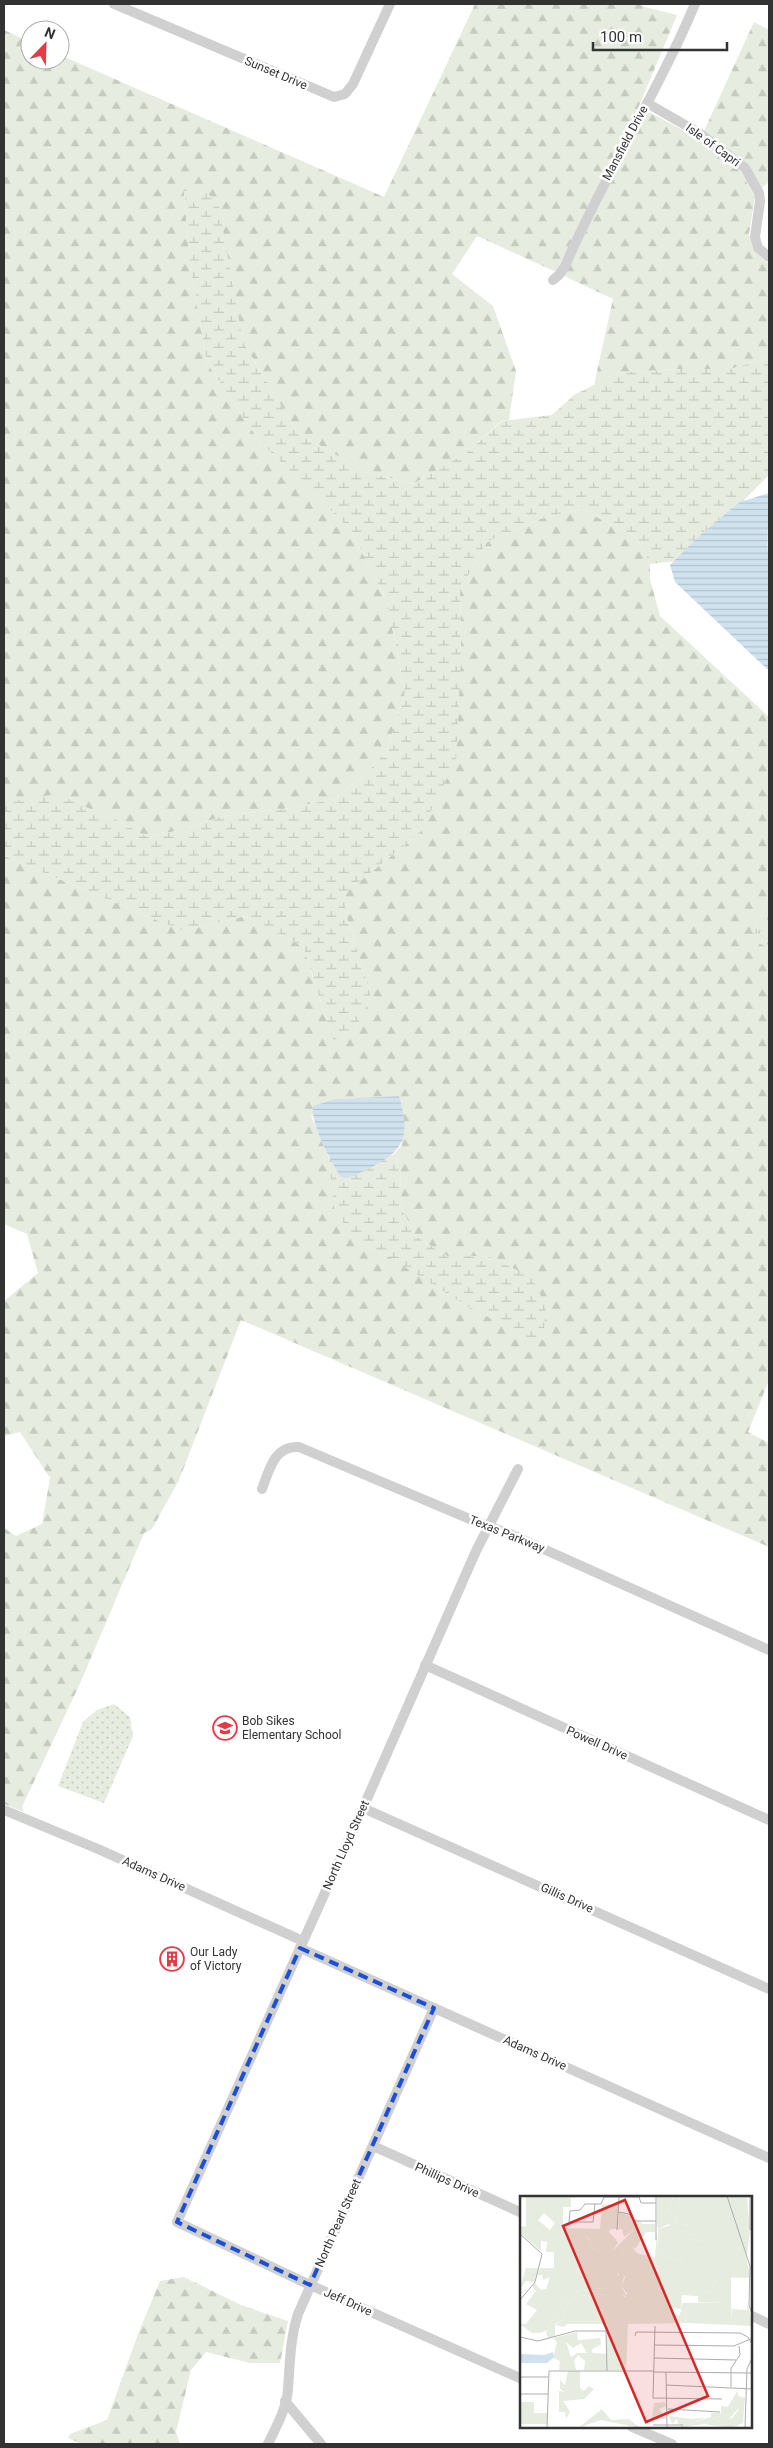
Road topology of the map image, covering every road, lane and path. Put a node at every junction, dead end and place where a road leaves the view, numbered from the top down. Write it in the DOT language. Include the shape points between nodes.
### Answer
graph roads {
  1 [pos="114,4"];
  2 [pos="390,4"];
  3 [pos="695,4"];
  4 [pos="646,103"];
  5 [pos="769,257"];
  6 [pos="553,280"];
  7 [pos="518,1469"];
  8 [pos="262,1489"];
  9 [pos="489,1526"];
  10 [pos="769,1650"];
  11 [pos="425,1666"];
  12 [pos="363,1808"];
  13 [pos="4,1810"];
  14 [pos="769,1820"];
  15 [pos="302,1945"];
  16 [pos="769,1989"];
  17 [pos="434,2008"];
  18 [pos="373,2146"];
  19 [pos="769,2158"];
  20 [pos="520,2212"];
  21 [pos="177,2222"];
  22 [pos="310,2285"];
  23 [pos="753,2316"];
  24 [pos="769,2324"];
  25 [pos="520,2377"];
  26 [pos="285,2401"];
  27 [pos="634,2428"];
  28 [pos="268,2444"];
  29 [pos="321,2444"];
  30 [pos="672,2444"];
  1 -- 2 [label="street, Sunset Drive" via="334,97 345,94 353,84"];
  3 -- 4 [label="street, Mansfield Drive" via="667,67"];
  4 -- 5 [label="street, Isle of Capri" via="698,133 745,168 759,193 755,237 758,248"];
  4 -- 6 [label="street, Mansfield Drive" via="564,266"];
  7 -- 9 [label="street, North Lloyd Street"];
  8 -- 9 [label="street, Texas Parkway" via="277,1454 299,1447"];
  9 -- 10 [label="street, Texas Parkway"];
  9 -- 11 [label="street, North Lloyd Street"];
  11 -- 12 [label="street, North Lloyd Street"];
  11 -- 14 [label="street, Powell Drive"];
  12 -- 15 [label="street, North Lloyd Street"];
  12 -- 16 [label="street, Gillis Drive"];
  13 -- 15 [label="street, Adams Drive" via="98,1849"];
  15 -- 17 [label="street, Adams Drive"];
  15 -- 21 [label="street, North Lloyd Street"];
  17 -- 18 [label="street, North Pearl Street"];
  17 -- 19 [label="street, Adams Drive"];
  18 -- 20 [label="street, Phillips Drive"];
  18 -- 22 [label="street, North Pearl Street"];
  21 -- 22 [label="street, Jeff Drive"];
  22 -- 25 [label="street, Jeff Drive"];
  22 -- 26 [label="street, North Pearl Street" via="294,2325"];
  23 -- 24 [label="street"];
  26 -- 28 [label="street, North Pearl Street"];
  26 -- 29 [label="street"];
  27 -- 30 [label="street"];
}
